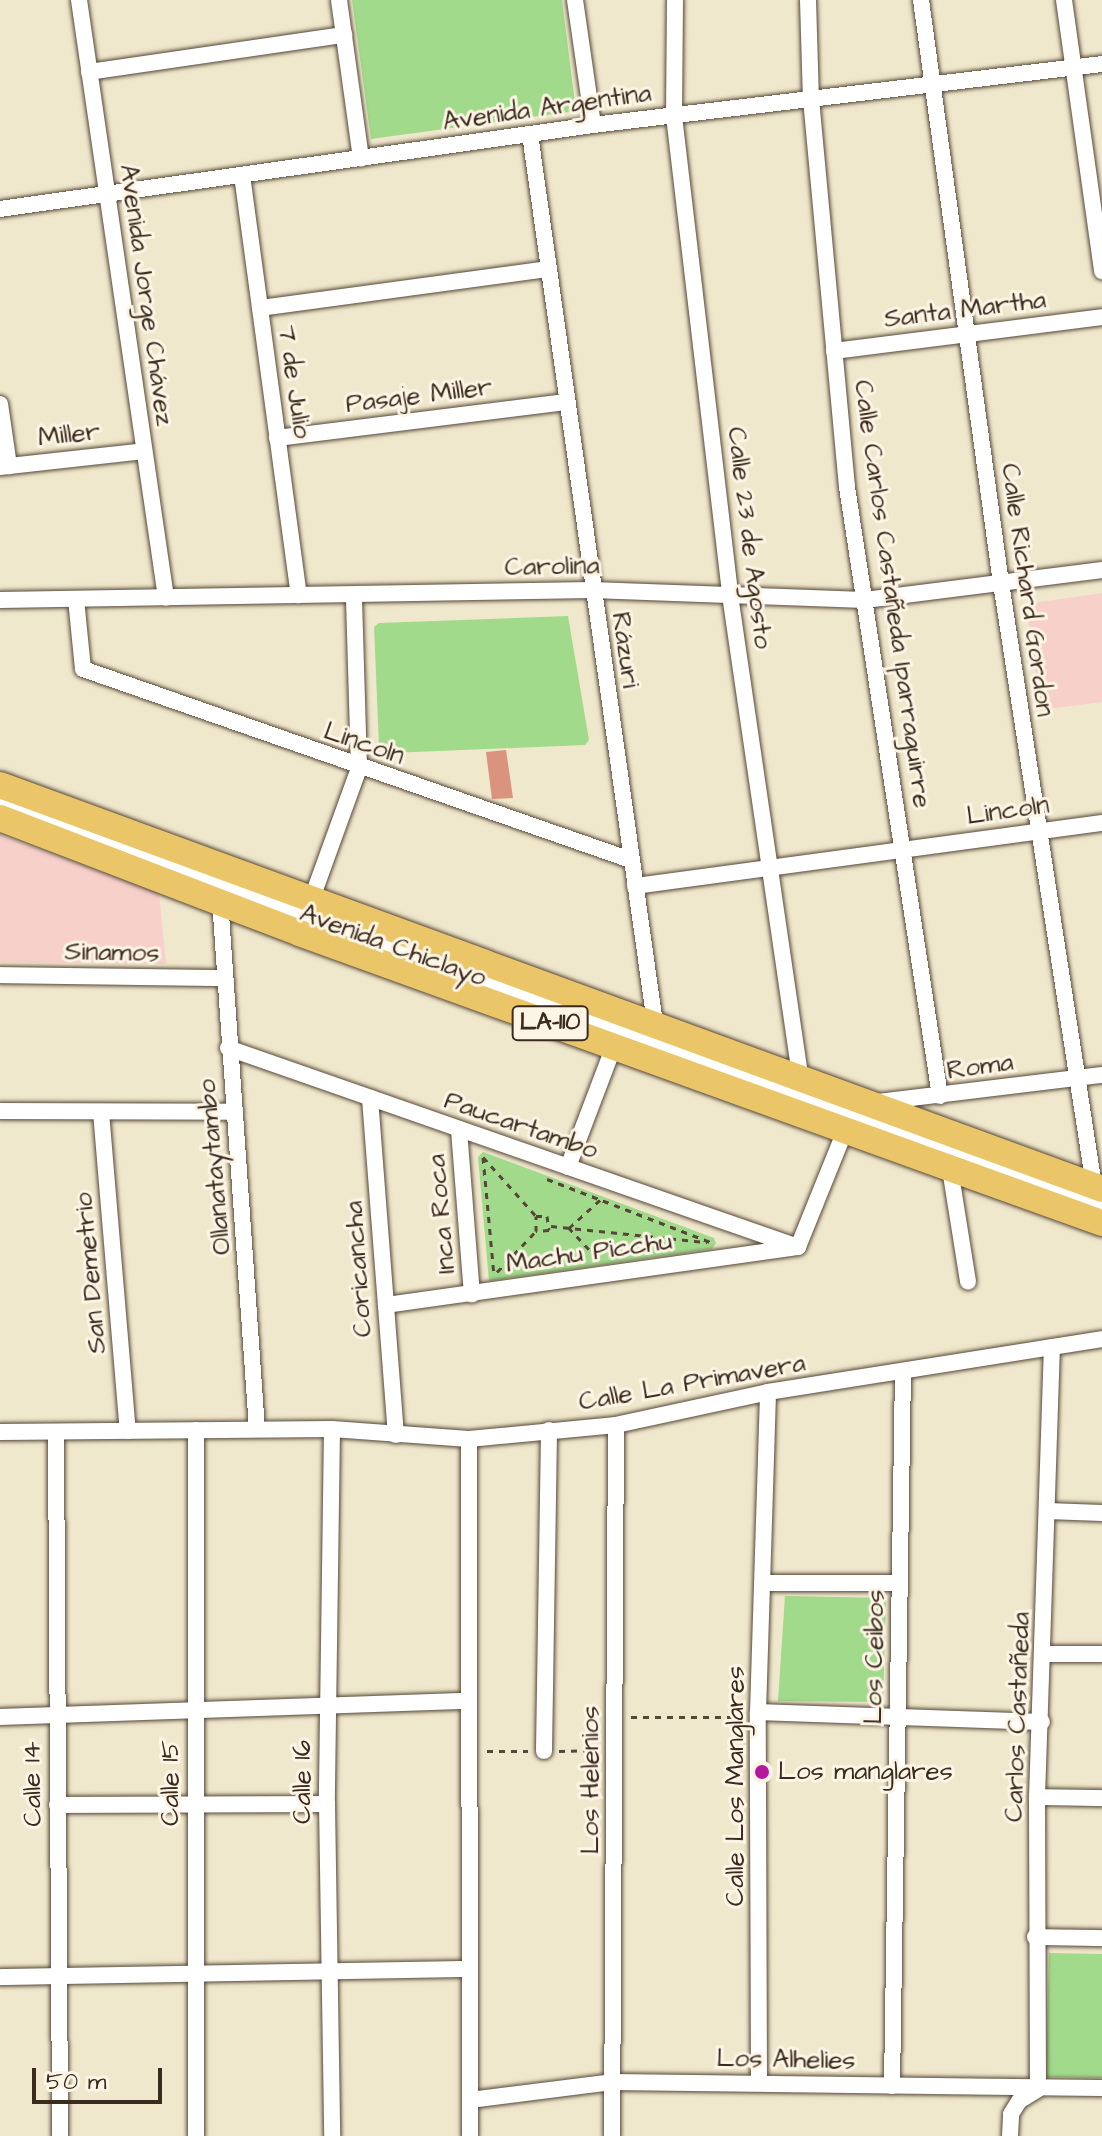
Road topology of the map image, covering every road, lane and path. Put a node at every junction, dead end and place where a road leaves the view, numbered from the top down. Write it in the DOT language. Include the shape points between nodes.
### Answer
graph roads {
  1 [pos="79,0"];
  2 [pos="339,0"];
  3 [pos="575,0"];
  4 [pos="675,0"];
  5 [pos="808,0"];
  6 [pos="921,0"];
  7 [pos="1064,0"];
  8 [pos="344,35"];
  9 [pos="1102,64"];
  10 [pos="1074,68"];
  11 [pos="89,72"];
  12 [pos="934,86"];
  13 [pos="811,99"];
  14 [pos="674,116"];
  15 [pos="593,125"];
  16 [pos="530,134"];
  17 [pos="361,158"];
  18 [pos="242,175"];
  19 [pos="106,194"];
  20 [pos="0,209"];
  21 [pos="548,269"];
  22 [pos="1102,271"];
  23 [pos="260,308"];
  24 [pos="1102,317"];
  25 [pos="967,333"];
  26 [pos="834,351"];
  27 [pos="566,402"];
  28 [pos="0,404"];
  29 [pos="277,438"];
  30 [pos="144,451"];
  31 [pos="4,466"];
  32 [pos="1102,570"];
  33 [pos="1001,583"];
  34 [pos="592,590"];
  35 [pos="299,595"];
  36 [pos="354,595"];
  37 [pos="730,595"];
  38 [pos="166,598"];
  39 [pos="76,599"];
  40 [pos="0,600"];
  41 [pos="865,600"];
  42 [pos="359,768"];
  43 [pos="0,785"];
  44 [pos="0,799"];
  45 [pos="0,818"];
  46 [pos="1102,823"];
  47 [pos="1038,831"];
  48 [pos="905,850"];
  49 [pos="631,860"];
  50 [pos="770,868"];
  51 [pos="635,886"];
  52 [pos="312,898"];
  53 [pos="220,900"];
  54 [pos="0,975"];
  55 [pos="224,978"];
  56 [pos="656,1030"];
  57 [pos="614,1046"];
  58 [pos="228,1048"];
  59 [pos="1102,1075"];
  60 [pos="1075,1078"];
  61 [pos="801,1081"];
  62 [pos="940,1096"];
  63 [pos="370,1098"];
  64 [pos="0,1111"];
  65 [pos="101,1112"];
  66 [pos="233,1112"];
  67 [pos="853,1117"];
  68 [pos="459,1130"];
  69 [pos="483,1157"];
  70 [pos="502,1162"];
  71 [pos="568,1167"];
  72 [pos="950,1169"];
  73 [pos="545,1178"];
  74 [pos="1099,1193"];
  75 [pos="601,1199"];
  76 [pos="536,1216"];
  77 [pos="1102,1223"];
  78 [pos="551,1226"];
  79 [pos="569,1228"];
  80 [pos="536,1231"];
  81 [pos="798,1247"];
  82 [pos="600,1260"];
  83 [pos="968,1282"];
  84 [pos="472,1294"];
  85 [pos="386,1305"];
  86 [pos="1102,1339"];
  87 [pos="1052,1347"];
  88 [pos="903,1373"];
  89 [pos="768,1392"];
  90 [pos="616,1425"];
  91 [pos="257,1429"];
  92 [pos="332,1429"];
  93 [pos="196,1430"];
  94 [pos="549,1430"];
  95 [pos="128,1431"];
  96 [pos="0,1432"];
  97 [pos="56,1432"];
  98 [pos="396,1435"];
  99 [pos="469,1439"];
  100 [pos="1047,1511"];
  101 [pos="1102,1513"];
  102 [pos="763,1583"];
  103 [pos="900,1583"];
  104 [pos="1046,1654"];
  105 [pos="1102,1654"];
  106 [pos="467,1701"];
  107 [pos="327,1706"];
  108 [pos="195,1710"];
  109 [pos="56,1715"];
  110 [pos="758,1715"];
  111 [pos="0,1717"];
  112 [pos="616,1717"];
  113 [pos="897,1717"];
  114 [pos="1042,1722"];
  115 [pos="544,1751"];
  116 [pos="1037,1797"];
  117 [pos="1102,1798"];
  118 [pos="327,1804"];
  119 [pos="57,1805"];
  120 [pos="194,1806"];
  121 [pos="1035,1937"];
  122 [pos="1102,1938"];
  123 [pos="469,1969"];
  124 [pos="329,1973"];
  125 [pos="195,1974"];
  126 [pos="58,1976"];
  127 [pos="0,1977"];
  128 [pos="612,2082"];
  129 [pos="759,2083"];
  130 [pos="892,2086"];
  131 [pos="1102,2088"];
  132 [pos="1038,2089"];
  133 [pos="470,2100"];
  134 [pos="60,2136"];
  135 [pos="196,2136"];
  136 [pos="332,2136"];
  137 [pos="470,2136"];
  138 [pos="612,2136"];
  139 [pos="1010,2136"];
  1 -- 11 [label="street, Avenida Jorge Chávez"];
  2 -- 8 [label="street"];
  3 -- 15 [label="street"];
  4 -- 14 [label="street, Calle 23 de Agosto"];
  5 -- 13 [label="street, Calle Carlos Castañeda Iparraguirre"];
  6 -- 12 [label="street, Calle Richard Gordon"];
  7 -- 10 [label="street"];
  8 -- 11 [label="street"];
  8 -- 17 [label="street"];
  9 -- 10 [label="street, Avenida Argentina"];
  10 -- 12 [label="street, Avenida Argentina"];
  10 -- 22 [label="street"];
  11 -- 19 [label="street, Avenida Jorge Chávez"];
  12 -- 13 [label="street, Avenida Argentina"];
  12 -- 25 [label="street, Calle Richard Gordon"];
  13 -- 14 [label="street, Avenida Argentina"];
  13 -- 26 [label="street, Calle Carlos Castañeda Iparraguirre"];
  14 -- 15 [label="street, Avenida Argentina"];
  14 -- 37 [label="street, Calle 23 de Agosto"];
  15 -- 16 [label="street, Avenida Argentina"];
  16 -- 17 [label="street, Avenida Argentina"];
  16 -- 21 [label="street, Rázuri"];
  17 -- 18 [label="street, Avenida Argentina"];
  18 -- 19 [label="street, Avenida Argentina"];
  18 -- 23 [label="street, 7 de Julio"];
  19 -- 20 [label="street, Avenida Argentina"];
  19 -- 30 [label="street, Avenida Jorge Chávez"];
  21 -- 23 [label="street"];
  21 -- 27 [label="street, Rázuri"];
  23 -- 29 [label="street, 7 de Julio"];
  24 -- 25 [label="street, Santa Martha"];
  25 -- 26 [label="street, Santa Martha"];
  25 -- 33 [label="street, Calle Richard Gordon"];
  26 -- 41 [label="street, Calle Carlos Castañeda Iparraguirre"];
  27 -- 29 [label="street, Pasaje Miller"];
  27 -- 34 [label="street, Rázuri"];
  28 -- 31 [label="street"];
  29 -- 35 [label="street, 7 de Julio"];
  30 -- 31 [label="street, Miller"];
  30 -- 38 [label="street, Avenida Jorge Chávez"];
  32 -- 33 [label="street, Carolina"];
  33 -- 41 [label="street, Carolina"];
  33 -- 47 [label="street, Calle Richard Gordon"];
  34 -- 36 [label="street, Carolina"];
  34 -- 37 [label="street, Carolina"];
  34 -- 49 [label="street, Rázuri"];
  35 -- 36 [label="street, Carolina"];
  35 -- 38 [label="street, Carolina"];
  36 -- 42 [label="street"];
  37 -- 41 [label="street, Carolina"];
  37 -- 50 [label="street, Calle 23 de Agosto"];
  38 -- 39 [label="street, Carolina"];
  39 -- 40 [label="street, Carolina"];
  39 -- 42 [label="street, Lincoln" via="83,669"];
  41 -- 48 [label="street, Calle Carlos Castañeda Iparraguirre"];
  42 -- 49 [label="street, Lincoln"];
  42 -- 52 [label="street"];
  43 -- 52 [label="main road, Avenida Chiclayo / LA-110"];
  44 -- 67 [label="street, Avenida Chiclayo"];
  45 -- 53 [label="main road, Avenida Chiclayo / LA-110"];
  46 -- 47 [label="street, Lincoln"];
  47 -- 48 [label="street, Lincoln"];
  47 -- 60 [label="street, Calle Richard Gordon"];
  48 -- 50 [label="street, Lincoln"];
  48 -- 62 [label="street, Calle Carlos Castañeda Iparraguirre"];
  49 -- 51 [label="street, Rázuri"];
  50 -- 51 [label="street, Lincoln"];
  50 -- 61 [label="street, Calle 23 de Agosto"];
  51 -- 56 [label="street, Rázuri"];
  52 -- 56 [label="main road, Avenida Chiclayo / LA-110"];
  53 -- 55 [label="street, Ollanataytambo"];
  53 -- 57 [label="main road, Avenida Chiclayo / LA-110"];
  54 -- 55 [label="street, Sinamos"];
  55 -- 58 [label="street, Ollanataytambo"];
  56 -- 61 [label="main road, Avenida Chiclayo / LA-110"];
  57 -- 67 [label="main road, Avenida Chiclayo / LA-110"];
  57 -- 71 [label="street"];
  58 -- 63 [label="street, Paucartambo"];
  58 -- 66 [label="street, Ollanataytambo"];
  59 -- 60 [label="street, Roma"];
  60 -- 62 [label="street, Roma"];
  60 -- 74 [label="street, Calle Richard Gordon"];
  61 -- 67 [label="main road, Avenida Chiclayo / LA-110"];
  62 -- 67 [label="street, Roma"];
  63 -- 68 [label="street, Paucartambo"];
  63 -- 85 [label="street, Coricancha"];
  64 -- 65 [label="street"];
  65 -- 66 [label="street"];
  65 -- 95 [label="street, San Demetrio"];
  66 -- 91 [label="street, Ollanataytambo"];
  67 -- 72 [label="main road, Avenida Chiclayo / LA-110"];
  67 -- 74 [label="main road, Avenida Chiclayo / LA-110"];
  67 -- 81 [label="street"];
  68 -- 71 [label="street, Paucartambo"];
  68 -- 84 [label="street, Inca Roca"];
  69 -- 70 [label="path"];
  69 -- 76 [label="path"];
  69 -- 80 [label="path" via="494,1275"];
  71 -- 81 [label="street, Paucartambo"];
  72 -- 77 [label="main road, Avenida Chiclayo / LA-110"];
  72 -- 83 [label="street"];
  73 -- 75 [label="path"];
  75 -- 79 [label="path"];
  75 -- 79 [label="path" via="710,1242"];
  76 -- 78 [label="path" via="547,1216"];
  76 -- 80 [label="path"];
  78 -- 79 [label="path"];
  78 -- 80 [label="path" via="545,1233"];
  79 -- 82 [label="path"];
  81 -- 84 [label="street, Machu Picchu"];
  84 -- 85 [label="street, Machu Picchu"];
  85 -- 98 [label="street, Coricancha"];
  86 -- 87 [label="street, Calle La Primavera"];
  87 -- 88 [label="street, Calle La Primavera"];
  87 -- 100 [label="street, Carlos Castañeda"];
  88 -- 89 [label="street, Calle La Primavera"];
  88 -- 103 [label="street, Los Ceibos"];
  89 -- 90 [label="street, Calle La Primavera"];
  89 -- 102 [label="street, Calle Los Manglares"];
  90 -- 94 [label="street, Calle La Primavera"];
  90 -- 112 [label="street, Los Helenios"];
  91 -- 92 [label="street, Calle La Primavera"];
  91 -- 93 [label="street, Calle La Primavera"];
  92 -- 98 [label="street, Calle La Primavera"];
  92 -- 107 [label="street, Calle 16"];
  93 -- 95 [label="street, Calle La Primavera"];
  93 -- 108 [label="street, Calle 15"];
  94 -- 99 [label="street, Calle La Primavera"];
  94 -- 115 [label="street"];
  95 -- 97 [label="street, Calle La Primavera"];
  96 -- 97 [label="street, Calle La Primavera"];
  97 -- 109 [label="street, Calle 14"];
  98 -- 99 [label="street, Calle La Primavera"];
  99 -- 106 [label="street"];
  100 -- 101 [label="street"];
  100 -- 104 [label="street, Carlos Castañeda"];
  102 -- 103 [label="street"];
  102 -- 110 [label="street, Calle Los Manglares"];
  103 -- 113 [label="street, Los Ceibos"];
  104 -- 105 [label="street"];
  104 -- 114 [label="street, Carlos Castañeda"];
  106 -- 107 [label="street"];
  106 -- 123 [label="street"];
  107 -- 108 [label="street"];
  107 -- 118 [label="street, Calle 16"];
  108 -- 109 [label="street"];
  108 -- 120 [label="street, Calle 15"];
  109 -- 111 [label="street"];
  109 -- 119 [label="street, Calle 14"];
  110 -- 112 [label="path"];
  110 -- 113 [label="street"];
  110 -- 129 [label="street, Calle Los Manglares"];
  112 -- 128 [label="street, Los Helenios"];
  113 -- 114 [label="street"];
  113 -- 130 [label="street, Los Ceibos"];
  114 -- 116 [label="street, Carlos Castañeda"];
  116 -- 117 [label="street"];
  116 -- 121 [label="street, Carlos Castañeda"];
  118 -- 120 [label="street"];
  118 -- 124 [label="street, Calle 16"];
  119 -- 120 [label="street"];
  119 -- 126 [label="street, Calle 14"];
  120 -- 125 [label="street, Calle 15"];
  121 -- 122 [label="street"];
  121 -- 132 [label="street, Carlos Castañeda"];
  123 -- 124 [label="street"];
  123 -- 133 [label="street"];
  124 -- 125 [label="street"];
  124 -- 136 [label="street, Calle 16"];
  125 -- 126 [label="street"];
  125 -- 135 [label="street, Calle 15"];
  126 -- 127 [label="street"];
  126 -- 134 [label="street, Calle 14"];
  128 -- 129 [label="street, Los Alhelies"];
  128 -- 133 [label="street, Los Alhelies"];
  128 -- 138 [label="street, Los Helenios"];
  129 -- 130 [label="street, Los Alhelies"];
  130 -- 132 [label="street, Los Alhelies"];
  131 -- 132 [label="street, Los Alhelies"];
  132 -- 139 [label="street" via="1019,2101 1011,2114"];
  133 -- 137 [label="street"];
}
